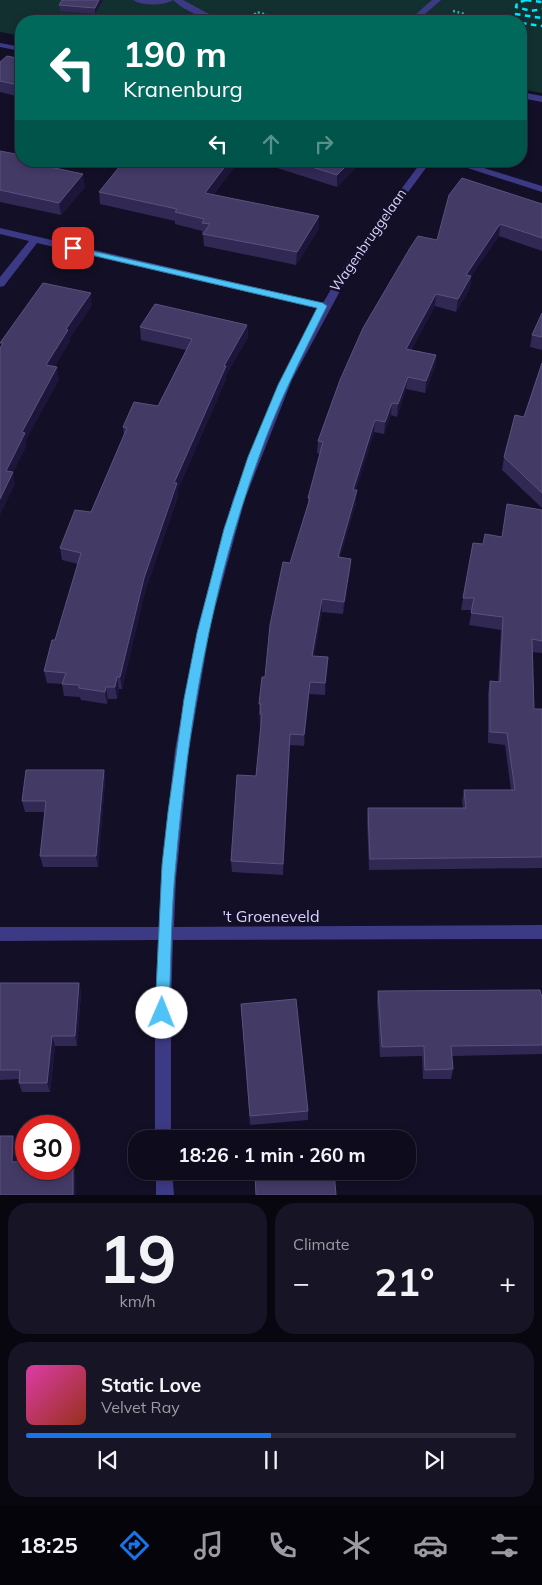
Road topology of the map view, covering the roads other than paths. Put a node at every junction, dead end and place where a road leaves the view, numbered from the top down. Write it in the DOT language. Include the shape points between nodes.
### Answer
graph roads {
  1 [pos="137,0"];
  2 [pos="169,0"];
  3 [pos="177,0"];
  4 [pos="437,0"];
  5 [pos="204,15"];
  6 [pos="419,15"];
  7 [pos="0,45"];
  8 [pos="15,48"];
  9 [pos="527,96"];
  10 [pos="542,99"];
  11 [pos="422,167"];
  12 [pos="470,167"];
  13 [pos="542,189"];
  14 [pos="0,231"];
  15 [pos="35,239"];
  16 [pos="0,284"];
  17 [pos="323,306"];
  18 [pos="542,932"];
  19 [pos="0,934"];
  20 [pos="165,934"];
  21 [pos="163,1130"];
  22 [pos="164,1180"];
  23 [pos="165,1195"];
  1 -- 2 [label="street"];
  3 -- 5 [label="street"];
  4 -- 6 [label="street"];
  7 -- 8 [label="street"];
  9 -- 10 [label="street"];
  11 -- 17 [label="street, Wagenbruggelaan" via="378,222"];
  12 -- 13 [label="street"];
  14 -- 15 [label="street"];
  15 -- 16 [label="street"];
  15 -- 17 [label="street"];
  17 -- 20 [label="street, Wagenbruggelaan" via="282,385 229,529 215,579 182,750"];
  18 -- 20 [label="street, 't Groeneveld"];
  19 -- 20 [label="street, 't Groeneveld"];
  20 -- 21 [label="street, Wagenbruggelaan" via="161,1052"];
  22 -- 23 [label="street"];
}
